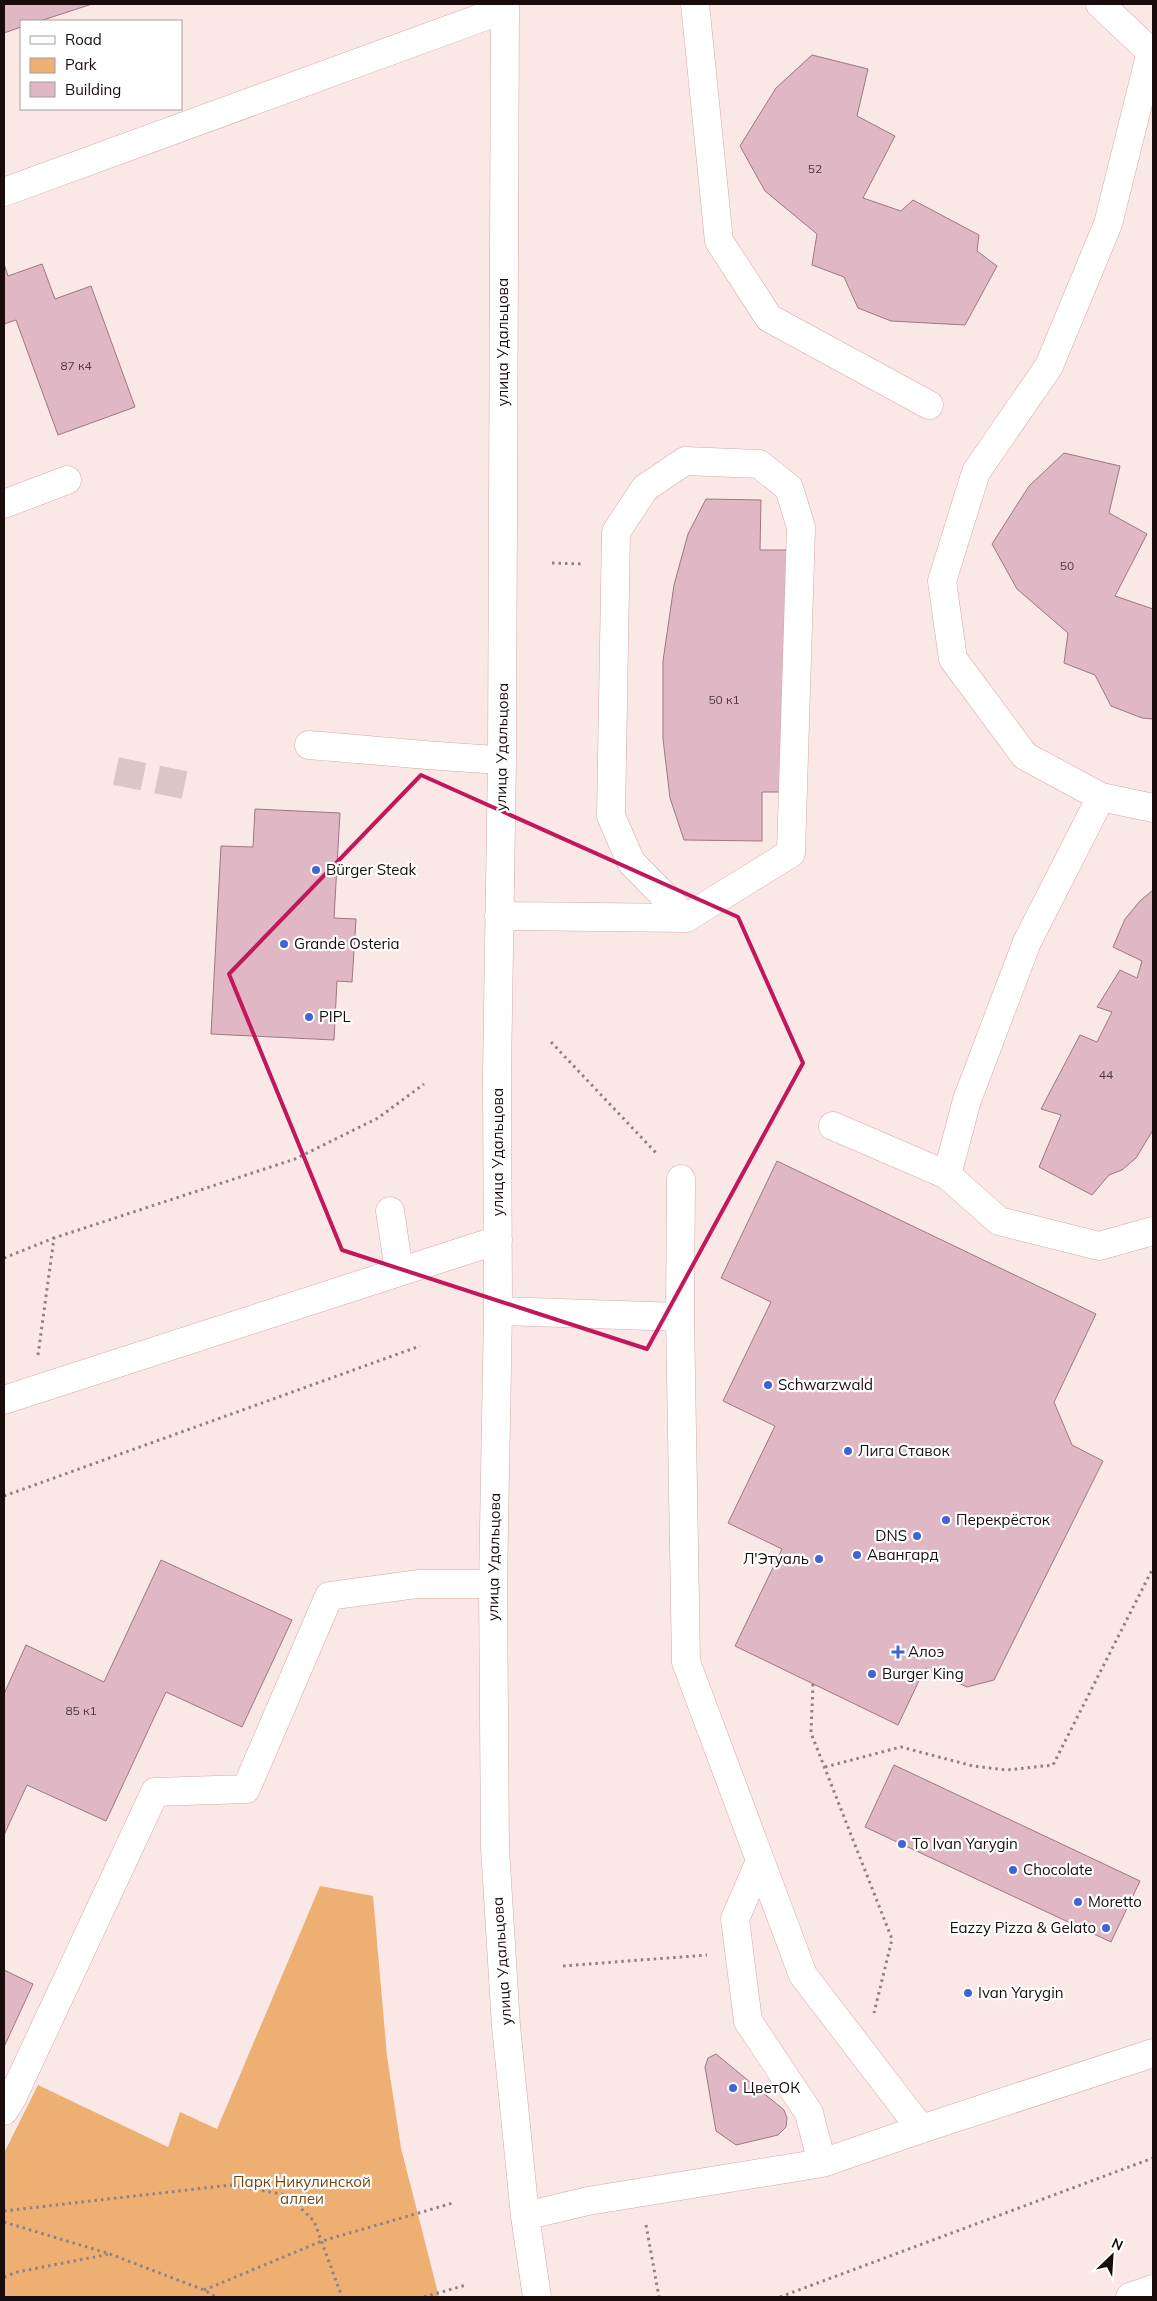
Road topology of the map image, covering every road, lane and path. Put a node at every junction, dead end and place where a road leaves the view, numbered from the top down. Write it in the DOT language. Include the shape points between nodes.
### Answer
graph roads {
  1 [pos="695,4"];
  2 [pos="1100,4"];
  3 [pos="505,7"];
  4 [pos="1152,53"];
  5 [pos="4,192"];
  6 [pos="929,405"];
  7 [pos="68,480"];
  8 [pos="4,504"];
  9 [pos="309,745"];
  10 [pos="502,760"];
  11 [pos="1101,797"];
  12 [pos="1153,808"];
  13 [pos="499,916"];
  14 [pos="686,918"];
  15 [pos="551,1042"];
  16 [pos="424,1084"];
  17 [pos="833,1126"];
  18 [pos="947,1175"];
  19 [pos="681,1179"];
  20 [pos="390,1211"];
  21 [pos="1153,1231"];
  22 [pos="54,1238"];
  23 [pos="498,1240"];
  24 [pos="4,1258"];
  25 [pos="399,1271"];
  26 [pos="498,1311"];
  27 [pos="680,1317"];
  28 [pos="420,1346"];
  29 [pos="34,1390"];
  30 [pos="4,1400"];
  31 [pos="4,1496"];
  32 [pos="1153,1568"];
  33 [pos="493,1584"];
  34 [pos="813,1684"];
  35 [pos="825,1767"];
  36 [pos="760,1861"];
  37 [pos="739,1953"];
  38 [pos="563,1966"];
  39 [pos="1153,2053"];
  40 [pos="864,2055"];
  41 [pos="4,2111"];
  42 [pos="921,2130"];
  43 [pos="1153,2158"];
  44 [pos="822,2163"];
  45 [pos="640,2193"];
  46 [pos="453,2202"];
  47 [pos="4,2211"];
  48 [pos="525,2216"];
  49 [pos="4,2222"];
  50 [pos="322,2241"];
  51 [pos="110,2254"];
  52 [pos="4,2276"];
  53 [pos="466,2285"];
  54 [pos="1153,2289"];
  55 [pos="204,2290"];
  56 [pos="216,2297"];
  57 [pos="342,2297"];
  58 [pos="424,2297"];
  59 [pos="537,2297"];
  60 [pos="659,2297"];
  61 [pos="780,2297"];
  62 [pos="1130,2297"];
  1 -- 6 [label="street" via="719,241 769,318"];
  2 -- 4 [label="street"];
  3 -- 5 [label="street"];
  3 -- 10 [label="street, улица Удальцова"];
  4 -- 11 [label="street" via="1108,224 1049,366 976,472 942,580 952,659 1025,756"];
  7 -- 8 [label="street"];
  9 -- 10 [label="street"];
  10 -- 13 [label="street, улица Удальцова"];
  11 -- 12 [label="street"];
  11 -- 18 [label="street" via="1027,942 967,1100"];
  13 -- 14 [label="street"];
  13 -- 23 [label="street, улица Удальцова"];
  14 -- 14 [label="street" via="791,853 801,527 789,488 759,464 685,461 645,488 616,532 611,816 631,862"];
  15 -- 19 [label="path"];
  16 -- 22 [label="path" via="378,1118 295,1159"];
  17 -- 18 [label="street"];
  18 -- 21 [label="street" via="1000,1221 1099,1246"];
  19 -- 27 [label="street"];
  20 -- 25 [label="street"];
  22 -- 24 [label="path"];
  22 -- 29 [label="path"];
  23 -- 25 [label="street"];
  23 -- 26 [label="street, улица Удальцова"];
  25 -- 29 [label="street"];
  26 -- 27 [label="street"];
  26 -- 33 [label="street, улица Удальцова"];
  27 -- 36 [label="street" via="686,1662"];
  28 -- 31 [label="path"];
  29 -- 30 [label="street"];
  32 -- 35 [label="path" via="1053,1765 1007,1770 981,1767 901,1747"];
  33 -- 41 [label="street" via="418,1584 330,1596 246,1789 155,1792"];
  33 -- 48 [label="street, улица Удальцова" via="495,1848 506,2026"];
  34 -- 35 [label="path" via="811,1732"];
  35 -- 40 [label="path" via="892,1939"];
  36 -- 37 [label="street" via="735,1919"];
  36 -- 40 [label="street" via="803,1975"];
  37 -- 38 [label="path"];
  37 -- 44 [label="street" via="748,2021 809,2113"];
  39 -- 42 [label="street"];
  40 -- 42 [label="street"];
  42 -- 44 [label="street"];
  43 -- 61 [label="path"];
  44 -- 45 [label="street"];
  45 -- 48 [label="street"];
  45 -- 60 [label="path"];
  46 -- 50 [label="path"];
  47 -- 50 [label="path" via="230,2185 287,2195 314,2221"];
  48 -- 59 [label="street, улица Удальцова"];
  49 -- 51 [label="path"];
  50 -- 55 [label="path"];
  50 -- 57 [label="path"];
  51 -- 52 [label="path"];
  51 -- 55 [label="path"];
  53 -- 58 [label="path"];
  54 -- 62 [label="street"];
  55 -- 56 [label="path"];
}
